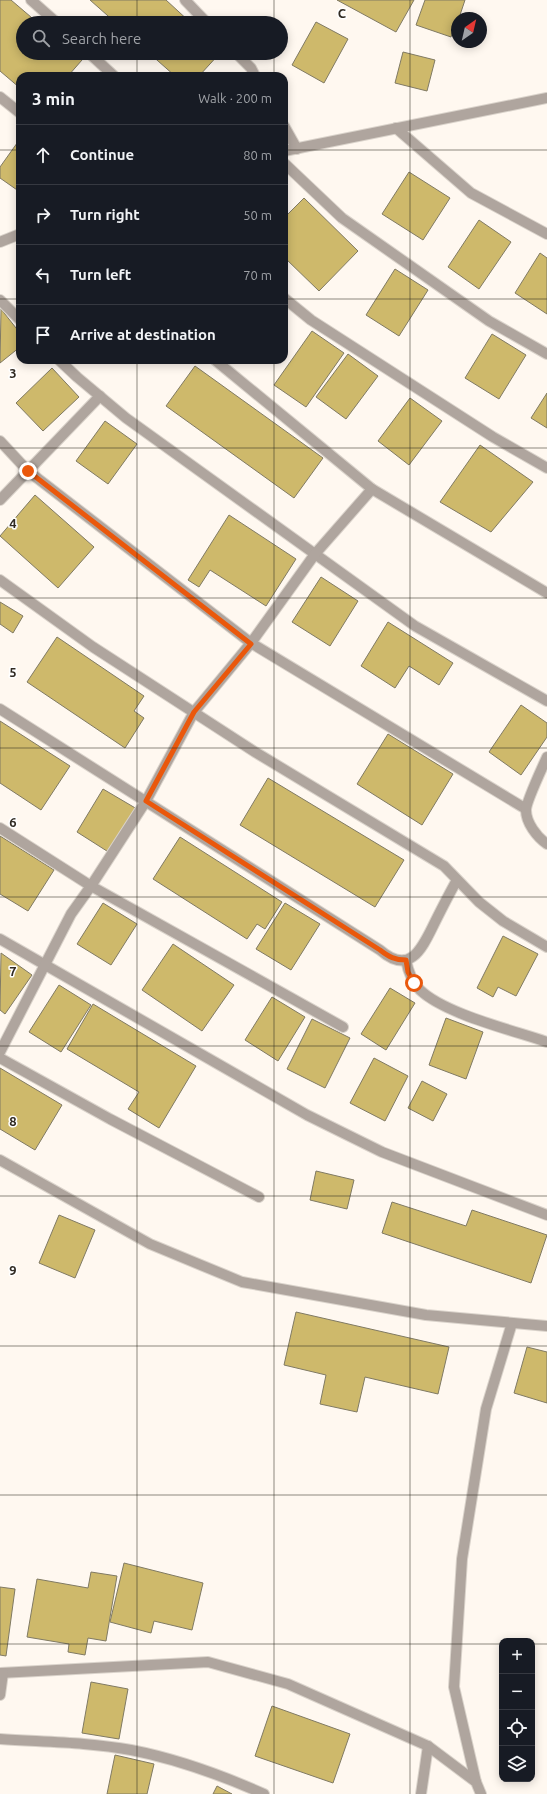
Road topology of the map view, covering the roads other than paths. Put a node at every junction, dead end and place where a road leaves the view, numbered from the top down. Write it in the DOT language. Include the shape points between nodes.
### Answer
graph roads {
  1 [pos="32,0"];
  2 [pos="185,0"];
  3 [pos="49,16"];
  4 [pos="200,16"];
  5 [pos="97,60"];
  6 [pos="243,60"];
  7 [pos="110,72"];
  8 [pos="253,72"];
  9 [pos="0,97"];
  10 [pos="547,98"];
  11 [pos="16,110"];
  12 [pos="396,128"];
  13 [pos="288,133"];
  14 [pos="297,149"];
  15 [pos="288,150"];
  16 [pos="288,167"];
  17 [pos="547,234"];
  18 [pos="16,236"];
  19 [pos="0,242"];
  20 [pos="0,300"];
  21 [pos="288,301"];
  22 [pos="16,316"];
  23 [pos="547,354"];
  24 [pos="64,364"];
  25 [pos="220,364"];
  26 [pos="100,396"];
  27 [pos="0,441"];
  28 [pos="547,468"];
  29 [pos="28,471"];
  30 [pos="372,489"];
  31 [pos="0,500"];
  32 [pos="315,554"];
  33 [pos="0,580"];
  34 [pos="547,593"];
  35 [pos="251,644"];
  36 [pos="547,701"];
  37 [pos="0,709"];
  38 [pos="194,712"];
  39 [pos="547,757"];
  40 [pos="146,801"];
  41 [pos="526,809"];
  42 [pos="0,828"];
  43 [pos="547,844"];
  44 [pos="457,880"];
  45 [pos="91,886"];
  46 [pos="0,939"];
  47 [pos="547,947"];
  48 [pos="406,960"];
  49 [pos="45,965"];
  50 [pos="344,1027"];
  51 [pos="547,1042"];
  52 [pos="0,1052"];
  53 [pos="0,1058"];
  54 [pos="0,1160"];
  55 [pos="259,1197"];
  56 [pos="547,1216"];
  57 [pos="512,1323"];
  58 [pos="547,1326"];
  59 [pos="1,1673"];
  60 [pos="0,1695"];
  61 [pos="0,1739"];
  62 [pos="428,1746"];
  63 [pos="476,1782"];
  64 [pos="264,1794"];
  65 [pos="421,1794"];
  66 [pos="481,1794"];
  1 -- 3 [label="street"];
  2 -- 4 [label="street"];
  5 -- 7 [label="street"];
  6 -- 8 [label="street"];
  9 -- 11 [label="street"];
  10 -- 12 [label="street"];
  12 -- 14 [label="street"];
  12 -- 17 [label="street" via="471,193"];
  13 -- 14 [label="street"];
  14 -- 15 [label="street"];
  16 -- 23 [label="street" via="342,218 489,321"];
  18 -- 19 [label="street"];
  20 -- 22 [label="street"];
  21 -- 28 [label="street" via="311,320 493,437"];
  24 -- 26 [label="street"];
  25 -- 30 [label="street"];
  26 -- 29 [label="street"];
  26 -- 32 [label="street" via="126,418"];
  27 -- 29 [label="street"];
  29 -- 31 [label="street"];
  29 -- 35 [label="street"];
  30 -- 32 [label="street"];
  30 -- 34 [label="street"];
  32 -- 35 [label="street"];
  32 -- 36 [label="street" via="415,626"];
  33 -- 38 [label="street" via="93,647"];
  35 -- 38 [label="street"];
  35 -- 41 [label="street"];
  37 -- 40 [label="street"];
  38 -- 40 [label="street"];
  38 -- 44 [label="street" via="255,752 444,866"];
  39 -- 41 [label="street"];
  40 -- 45 [label="street"];
  40 -- 48 [label="street" via="387,956 396,960"];
  41 -- 43 [label="street" via="528,821"];
  42 -- 45 [label="street"];
  44 -- 47 [label="street" via="479,902 503,920"];
  44 -- 48 [label="street" via="420,951"];
  45 -- 49 [label="street" via="71,914"];
  45 -- 50 [label="street"];
  46 -- 49 [label="street"];
  48 -- 51 [label="street" via="408,972 419,989 451,1010"];
  49 -- 52 [label="street"];
  49 -- 56 [label="street" via="307,1115 382,1152"];
  53 -- 55 [label="street"];
  54 -- 57 [label="street" via="150,1244 242,1282 426,1316"];
  57 -- 58 [label="street"];
  57 -- 63 [label="street" via="486,1409 462,1560 454,1687"];
  59 -- 60 [label="street"];
  59 -- 62 [label="street" via="208,1662 288,1684"];
  61 -- 64 [label="street" via="130,1750 190,1765"];
  62 -- 63 [label="street"];
  62 -- 65 [label="street"];
  63 -- 66 [label="street"];
}
